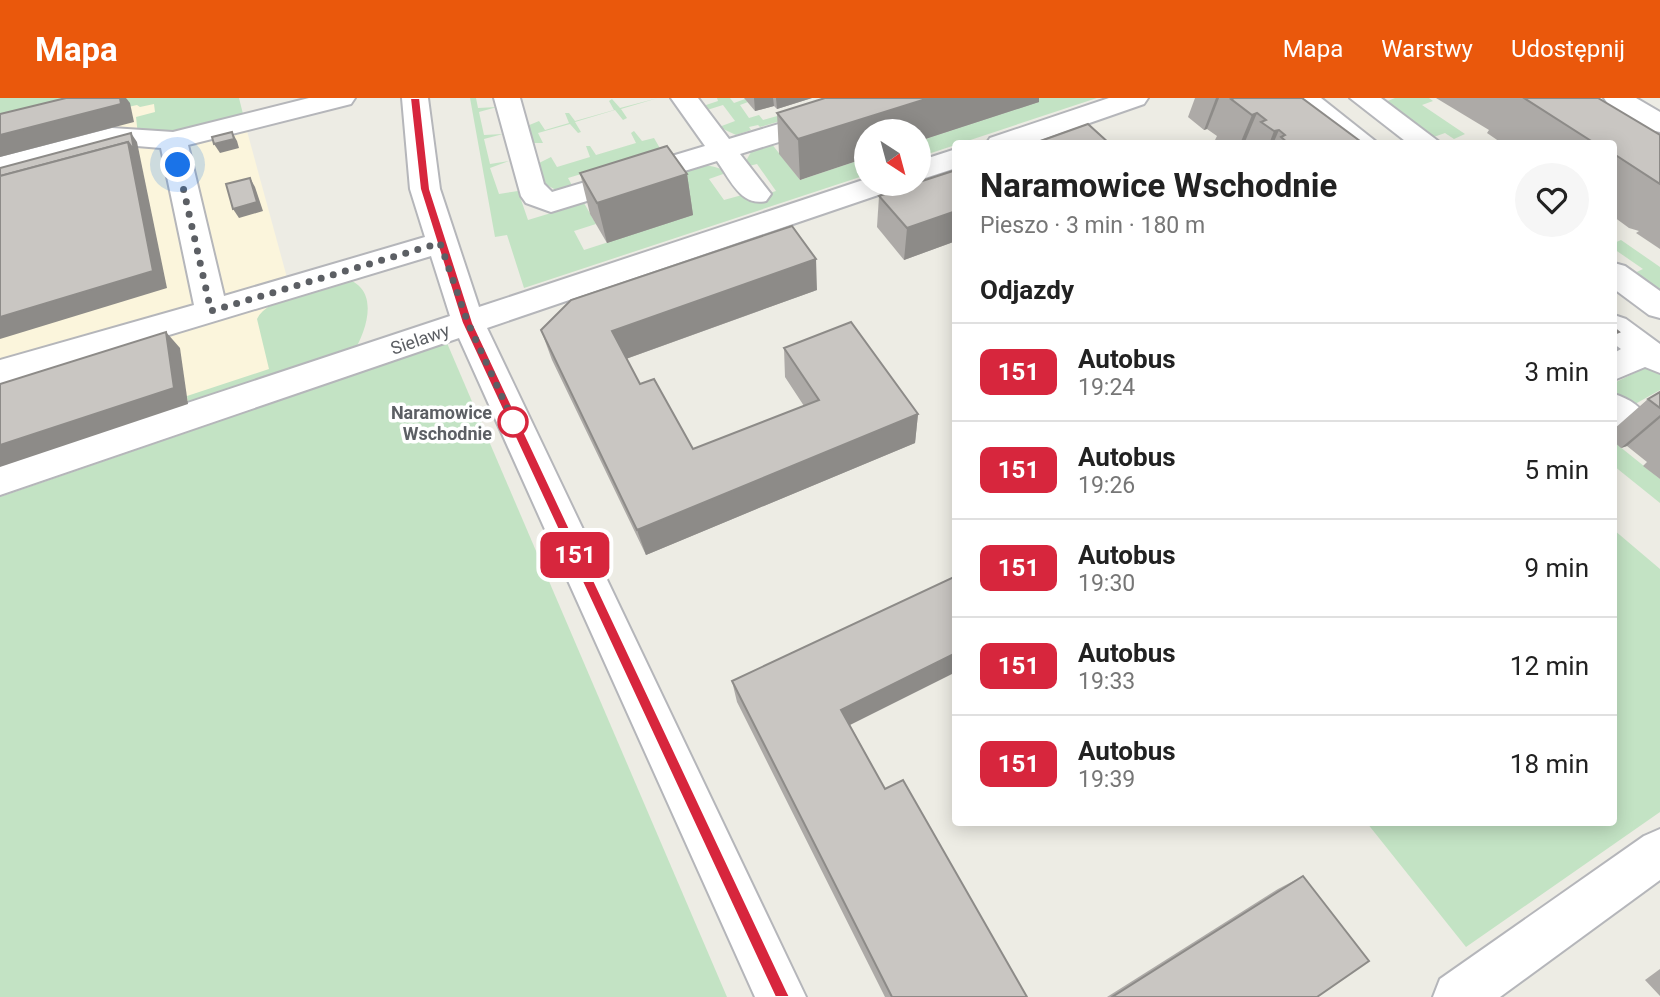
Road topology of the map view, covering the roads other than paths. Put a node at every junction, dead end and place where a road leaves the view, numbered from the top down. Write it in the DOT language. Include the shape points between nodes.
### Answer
graph roads {
  1 [pos="342,98"];
  2 [pos="415,98"];
  3 [pos="507,98"];
  4 [pos="684,98"];
  5 [pos="893,98"];
  6 [pos="1135,98"];
  7 [pos="1304,98"];
  8 [pos="1366,98"];
  9 [pos="1617,98"];
  10 [pos="1660,124"];
  11 [pos="173,140"];
  12 [pos="1012,140"];
  13 [pos="1360,140"];
  14 [pos="1423,140"];
  15 [pos="139,151"];
  16 [pos="723,151"];
  17 [pos="952,159"];
  18 [pos="0,166"];
  19 [pos="931,167"];
  20 [pos="854,193"];
  21 [pos="756,194"];
  22 [pos="440,243"];
  23 [pos="1617,276"];
  24 [pos="1660,307"];
  25 [pos="211,311"];
  26 [pos="468,323"];
  27 [pos="1617,329"];
  28 [pos="1653,356"];
  29 [pos="1617,367"];
  30 [pos="0,373"];
  31 [pos="0,480"];
  32 [pos="1660,852"];
  33 [pos="781,997"];
  34 [pos="1458,997"];
  1 -- 11 [label="street"];
  2 -- 22 [label="street" via="425,189"];
  3 -- 16 [label="street" via="530,184 542,200 563,200"];
  4 -- 16 [label="street"];
  5 -- 16 [label="street"];
  6 -- 12 [label="street"];
  7 -- 13 [label="street"];
  8 -- 14 [label="street"];
  9 -- 10 [label="street"];
  11 -- 15 [label="street"];
  11 -- 18 [label="street" via="112,136"];
  11 -- 25 [label="street"];
  16 -- 21 [label="street"];
  17 -- 19 [label="street"];
  20 -- 26 [label="street, Sielawy"];
  22 -- 25 [label="street"];
  22 -- 26 [label="street"];
  23 -- 24 [label="street"];
  25 -- 30 [label="street"];
  26 -- 31 [label="street, Sielawy"];
  26 -- 33 [label="street"];
  27 -- 28 [label="street"];
  28 -- 29 [label="street"];
  32 -- 34 [label="street"];
}
